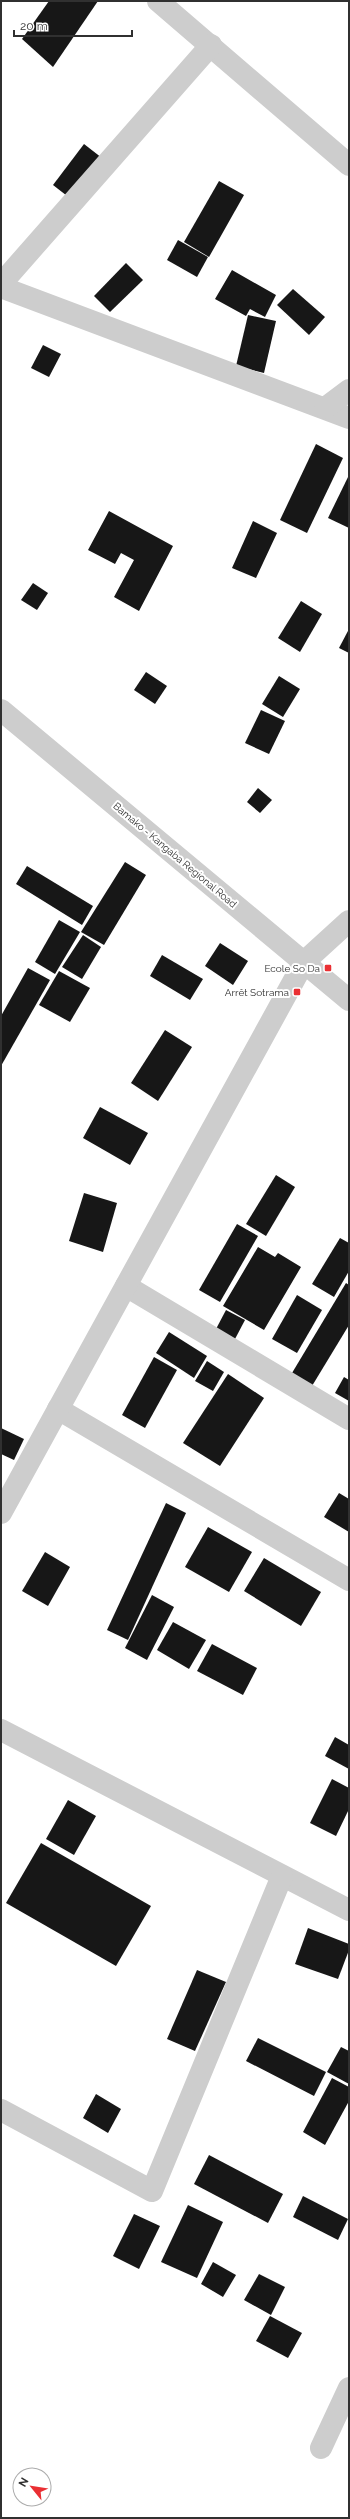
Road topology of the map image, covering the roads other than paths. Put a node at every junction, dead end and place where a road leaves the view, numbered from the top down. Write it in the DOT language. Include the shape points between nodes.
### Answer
graph roads {
  1 [pos="158,1"];
  2 [pos="211,45"];
  3 [pos="349,165"];
  4 [pos="1,286"];
  5 [pos="349,390"];
  6 [pos="325,408"];
  7 [pos="349,418"];
  8 [pos="1,710"];
  9 [pos="349,920"];
  10 [pos="304,962"];
  11 [pos="349,1000"];
  12 [pos="126,1286"];
  13 [pos="58,1409"];
  14 [pos="349,1419"];
  15 [pos="9,1480"];
  16 [pos="1,1513"];
  17 [pos="349,1580"];
  18 [pos="1,1730"];
  19 [pos="282,1876"];
  20 [pos="349,1910"];
  21 [pos="1,2110"];
  22 [pos="349,2388"];
  23 [pos="321,2448"];
  1 -- 2 [label="street"];
  2 -- 3 [label="street"];
  2 -- 4 [label="street"];
  4 -- 6 [label="street"];
  5 -- 6 [label="street"];
  6 -- 7 [label="street"];
  8 -- 10 [label="street, Bamako - Kangaba Regional Road"];
  9 -- 10 [label="street"];
  10 -- 11 [label="street, Bamako - Kangaba Regional Road"];
  10 -- 12 [label="street"];
  12 -- 13 [label="street"];
  12 -- 14 [label="street"];
  13 -- 15 [label="street"];
  13 -- 17 [label="street"];
  15 -- 16 [label="street"];
  18 -- 19 [label="street"];
  19 -- 20 [label="street"];
  19 -- 21 [label="street" via="152,2191"];
  22 -- 23 [label="street"];
}
